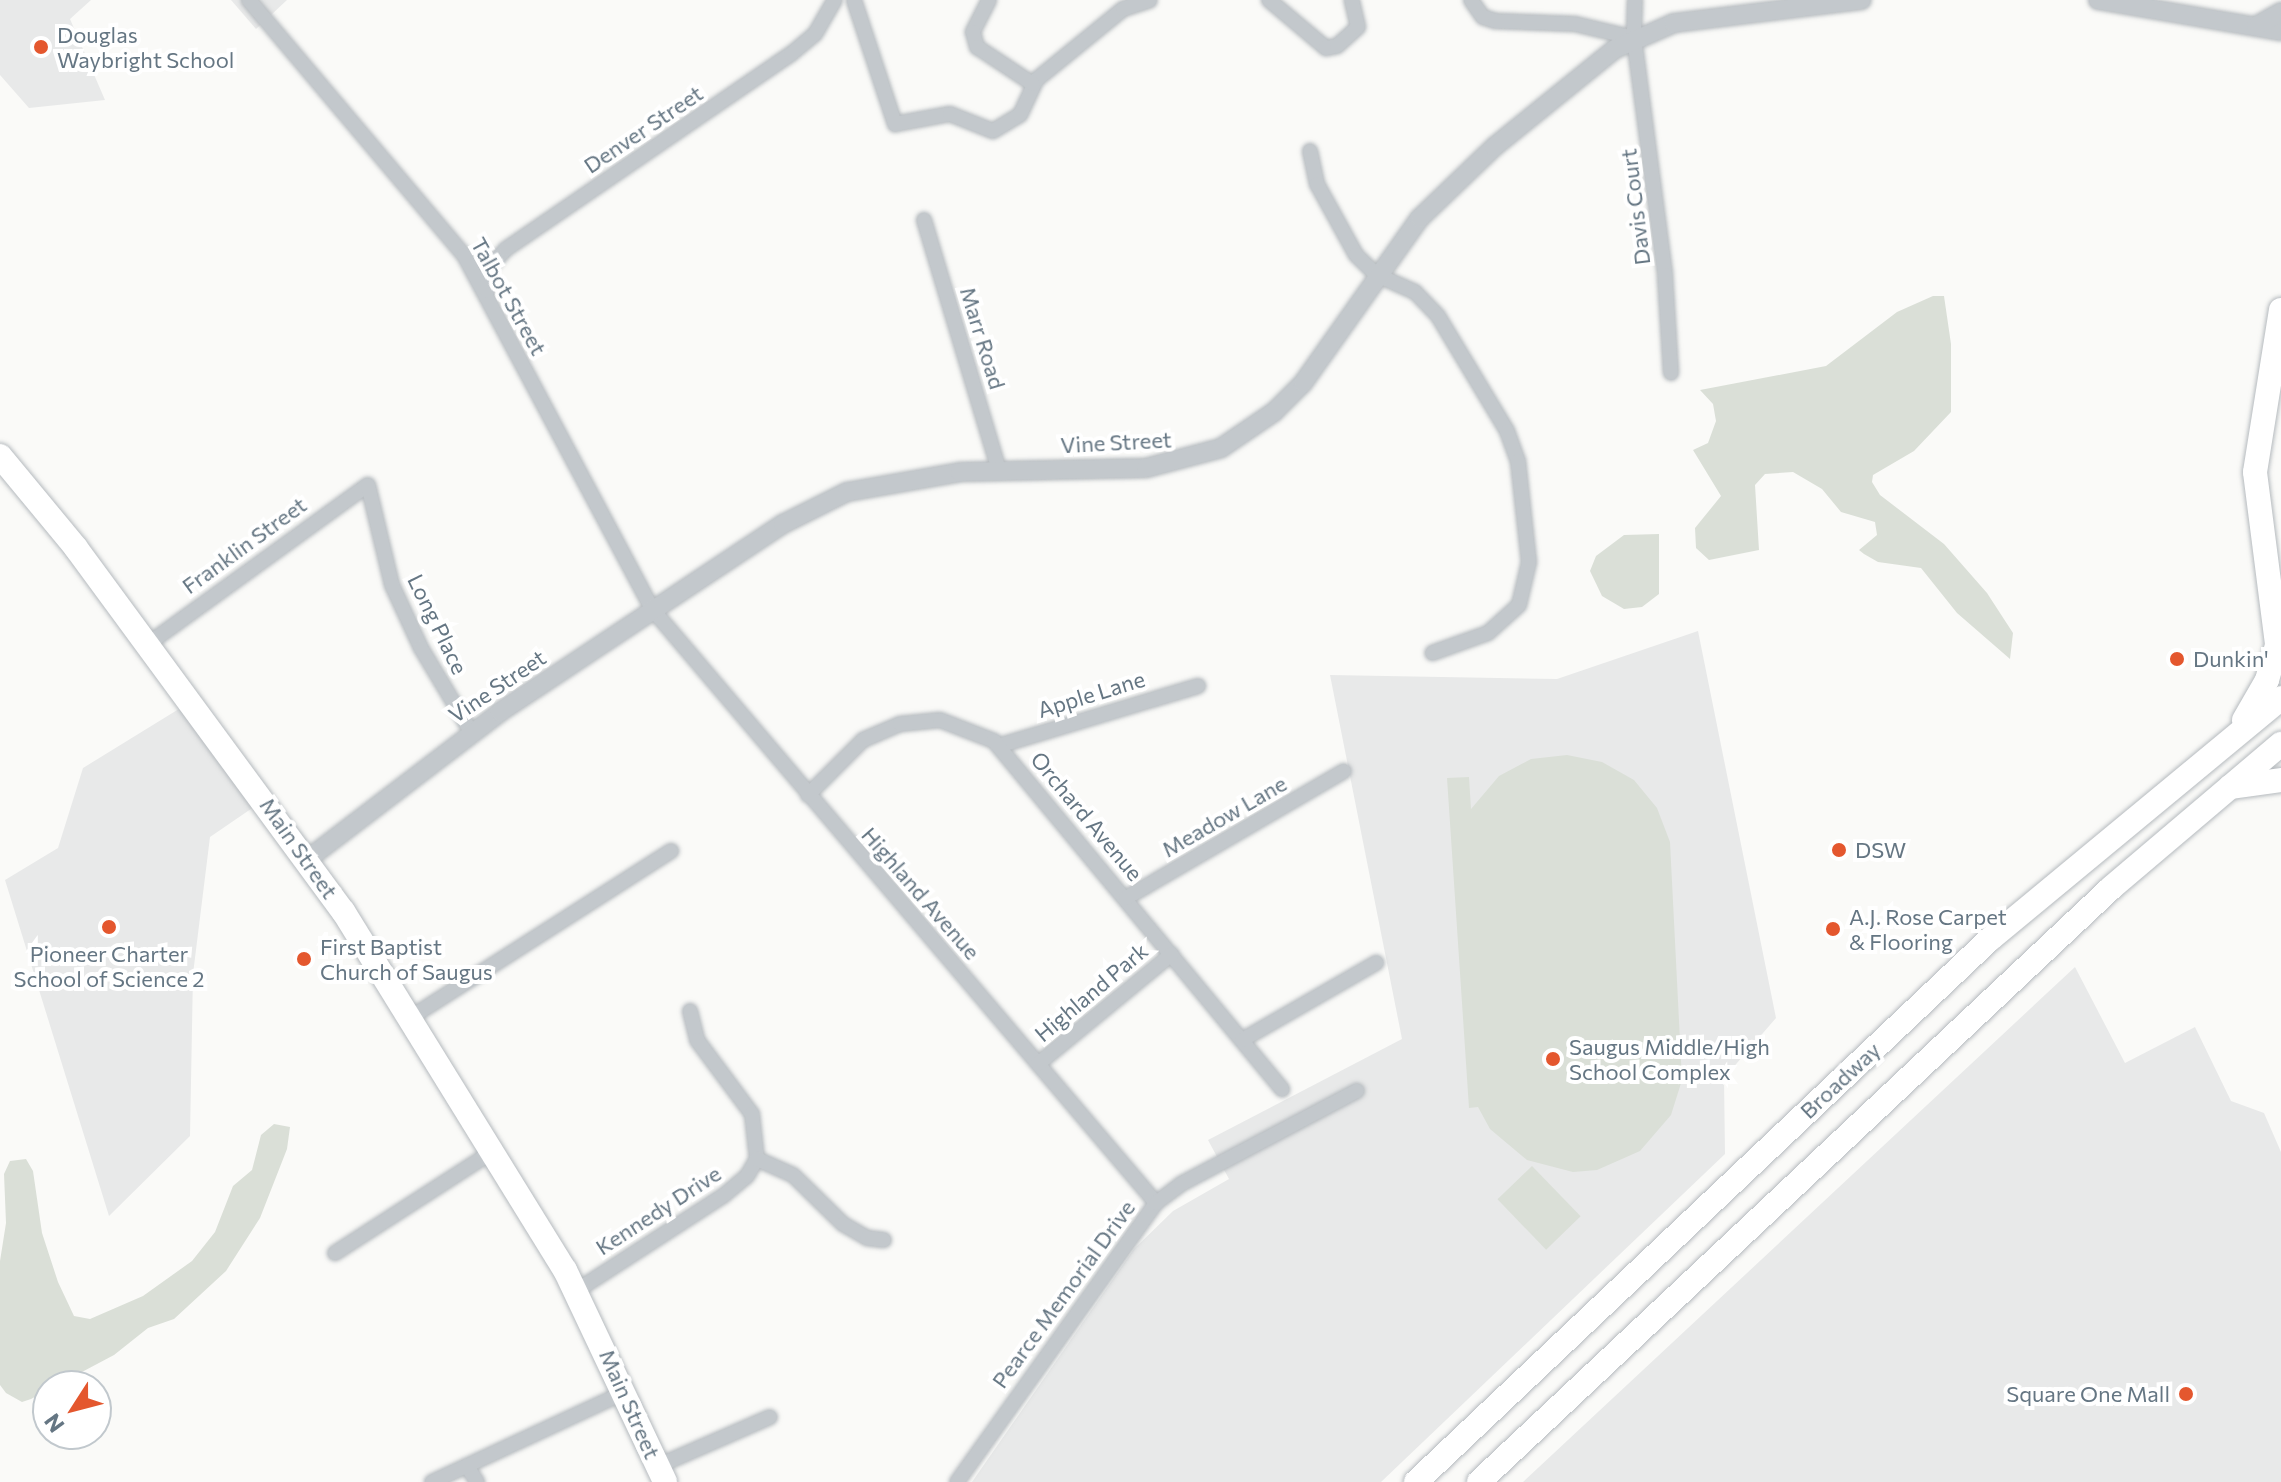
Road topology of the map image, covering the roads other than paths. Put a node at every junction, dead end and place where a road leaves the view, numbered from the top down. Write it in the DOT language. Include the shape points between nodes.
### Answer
graph roads {
  1 [pos="249,0"];
  2 [pos="835,0"];
  3 [pos="854,0"];
  4 [pos="989,0"];
  5 [pos="1150,0"];
  6 [pos="1269,0"];
  7 [pos="1352,0"];
  8 [pos="1471,0"];
  9 [pos="1635,0"];
  10 [pos="1862,0"];
  11 [pos="2098,0"];
  12 [pos="1791,4"];
  13 [pos="2170,6"];
  14 [pos="2281,12"];
  15 [pos="2256,26"];
  16 [pos="2281,31"];
  17 [pos="1634,38"];
  18 [pos="1033,84"];
  19 [pos="1310,151"];
  20 [pos="924,220"];
  21 [pos="1377,275"];
  22 [pos="488,295"];
  23 [pos="2281,310"];
  24 [pos="2277,350"];
  25 [pos="1671,373"];
  26 [pos="0,456"];
  27 [pos="999,470"];
  28 [pos="368,485"];
  29 [pos="2268,575"];
  30 [pos="2281,598"];
  31 [pos="653,610"];
  32 [pos="148,644"];
  33 [pos="1432,653"];
  34 [pos="1198,686"];
  35 [pos="2281,698"];
  36 [pos="471,732"];
  37 [pos="2231,740"];
  38 [pos="2281,744"];
  39 [pos="998,746"];
  40 [pos="1344,771"];
  41 [pos="2281,780"];
  42 [pos="2228,787"];
  43 [pos="808,795"];
  44 [pos="671,851"];
  45 [pos="308,859"];
  46 [pos="1126,898"];
  47 [pos="1172,954"];
  48 [pos="1376,963"];
  49 [pos="690,1011"];
  50 [pos="410,1018"];
  51 [pos="1242,1040"];
  52 [pos="1038,1064"];
  53 [pos="1282,1089"];
  54 [pos="1357,1091"];
  55 [pos="493,1151"];
  56 [pos="757,1159"];
  57 [pos="1156,1203"];
  58 [pos="884,1240"];
  59 [pos="335,1253"];
  60 [pos="576,1291"];
  61 [pos="625,1392"];
  62 [pos="770,1417"];
  63 [pos="467,1466"];
  64 [pos="662,1474"];
  65 [pos="432,1482"];
  66 [pos="477,1482"];
  67 [pos="957,1482"];
  68 [pos="1416,1482"];
  69 [pos="1479,1482"];
  1 -- 22 [label="street, Talbot Street" via="455,242"];
  2 -- 22 [label="street, Denver Street" via="815,34 791,54 506,249 488,269"];
  3 -- 18 [label="street" via="895,124 950,114 1003,130 1020,115"];
  4 -- 18 [label="street" via="973,32 977,47"];
  5 -- 18 [label="street" via="1123,9"];
  6 -- 7 [label="street" via="1326,48 1337,46 1358,27"];
  8 -- 17 [label="street" via="1483,17 1495,21 1575,24"];
  9 -- 17 [label="street, Davis Court"];
  10 -- 12 [label="street, Vine Street"];
  11 -- 13 [label="street"];
  12 -- 17 [label="street, Vine Street" via="1674,23"];
  13 -- 15 [label="street"];
  14 -- 15 [label="street"];
  15 -- 16 [label="street"];
  17 -- 21 [label="street, Vine Street" via="1494,147 1420,218"];
  17 -- 25 [label="street, Davis Court" via="1665,275"];
  19 -- 21 [label="street" via="1317,184 1339,226 1356,255"];
  20 -- 27 [label="street, Marr Road"];
  21 -- 27 [label="street, Vine Street" via="1303,383 1274,412 1221,448 1146,468"];
  21 -- 33 [label="street" via="1402,283 1438,316 1507,431 1518,461 1529,562 1519,605 1488,633"];
  22 -- 31 [label="street, Talbot Street"];
  23 -- 24 [label="main road"];
  24 -- 29 [label="main road" via="2255,472"];
  26 -- 32 [label="main road, Main Street"];
  27 -- 31 [label="street, Vine Street" via="915,477 847,492 783,524"];
  28 -- 32 [label="street, Franklin Street"];
  28 -- 36 [label="street, Long Place" via="392,585 421,648"];
  29 -- 30 [label="main road"];
  29 -- 37 [label="main road" via="2276,651 2261,692"];
  31 -- 36 [label="street, Vine Street"];
  31 -- 43 [label="street, Highland Avenue"];
  32 -- 45 [label="main road, Main Street"];
  34 -- 39 [label="street, Apple Lane"];
  35 -- 37 [label="main road, Broadway"];
  36 -- 45 [label="street, Vine Street"];
  37 -- 68 [label="main road, Broadway" via="1990,939"];
  38 -- 42 [label="main road, Broadway"];
  39 -- 43 [label="street, Orchard Avenue" via="940,720 900,724 863,740"];
  39 -- 46 [label="street, Orchard Avenue"];
  40 -- 46 [label="street, Meadow Lane"];
  41 -- 42 [label="main road"];
  42 -- 69 [label="main road, Broadway" via="2111,888"];
  43 -- 52 [label="street, Highland Avenue"];
  44 -- 50 [label="street"];
  45 -- 50 [label="main road, Main Street"];
  46 -- 47 [label="street, Orchard Avenue"];
  47 -- 51 [label="street, Orchard Avenue"];
  47 -- 52 [label="street, Highland Park"];
  48 -- 51 [label="street"];
  49 -- 56 [label="street" via="697,1040 752,1114"];
  50 -- 55 [label="main road, Main Street"];
  51 -- 53 [label="street, Orchard Avenue"];
  52 -- 57 [label="street, Highland Avenue"];
  54 -- 57 [label="street, Pearce Memorial Drive" via="1181,1184"];
  55 -- 59 [label="street"];
  55 -- 60 [label="main road, Main Street"];
  56 -- 58 [label="street" via="793,1175 857,1233"];
  56 -- 60 [label="street, Kennedy Drive" via="747,1176 723,1196"];
  57 -- 67 [label="street, Pearce Memorial Drive"];
  60 -- 61 [label="main road, Main Street"];
  61 -- 63 [label="street"];
  61 -- 64 [label="main road, Main Street"];
  62 -- 64 [label="street"];
  63 -- 65 [label="street"];
  63 -- 66 [label="street"];
}
